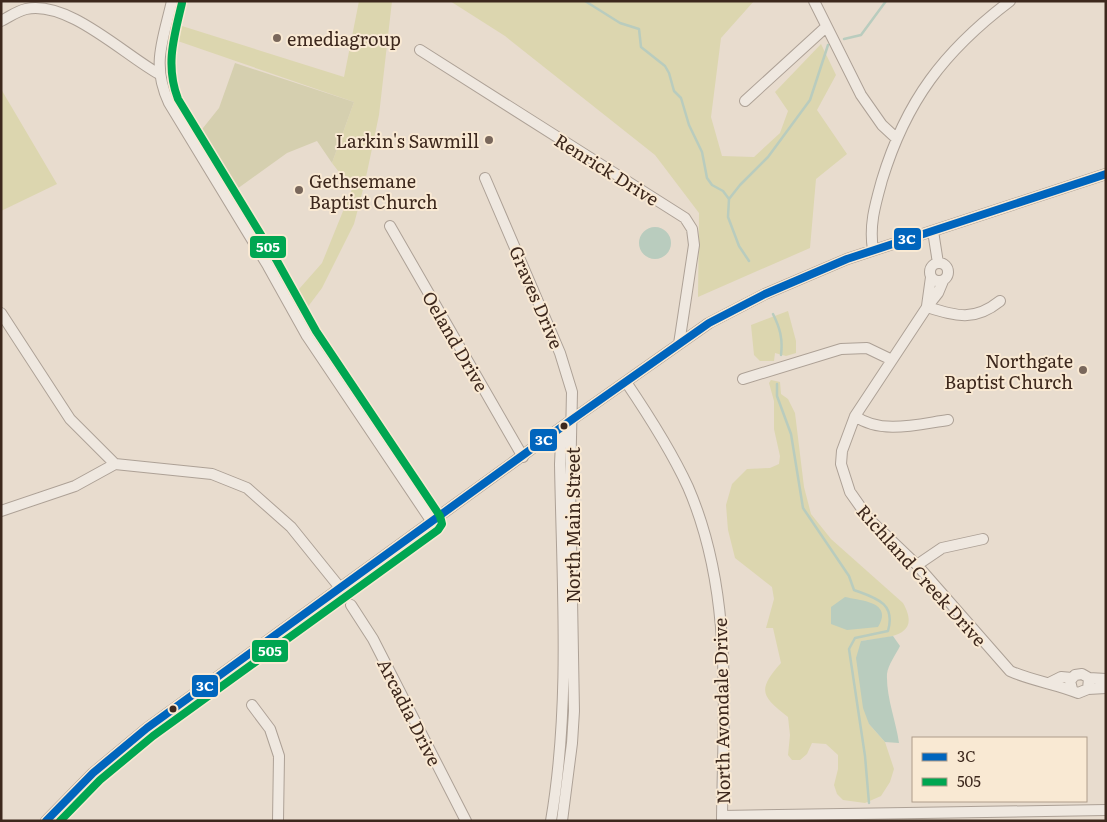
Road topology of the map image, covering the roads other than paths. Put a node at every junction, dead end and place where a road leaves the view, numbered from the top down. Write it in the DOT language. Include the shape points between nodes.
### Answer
graph roads {
  1 [pos="172,1"];
  2 [pos="814,1"];
  3 [pos="1010,1"];
  4 [pos="1,21"];
  5 [pos="826,27"];
  6 [pos="420,50"];
  7 [pos="159,74"];
  8 [pos="745,101"];
  9 [pos="896,138"];
  10 [pos="1106,174"];
  11 [pos="485,178"];
  12 [pos="390,226"];
  13 [pos="933,231"];
  14 [pos="873,250"];
  15 [pos="938,263"];
  16 [pos="931,277"];
  17 [pos="943,281"];
  18 [pos="1000,301"];
  19 [pos="926,307"];
  20 [pos="1,313"];
  21 [pos="679,344"];
  22 [pos="892,360"];
  23 [pos="743,379"];
  24 [pos="626,382"];
  25 [pos="855,416"];
  26 [pos="948,420"];
  27 [pos="570,421"];
  28 [pos="523,457"];
  29 [pos="115,464"];
  30 [pos="1,511"];
  31 [pos="432,522"];
  32 [pos="984,539"];
  33 [pos="917,564"];
  34 [pos="341,589"];
  35 [pos="351,605"];
  36 [pos="564,677"];
  37 [pos="574,677"];
  38 [pos="1072,678"];
  39 [pos="1088,678"];
  40 [pos="1106,679"];
  41 [pos="1049,683"];
  42 [pos="1106,688"];
  43 [pos="1072,689"];
  44 [pos="1088,689"];
  45 [pos="252,705"];
  46 [pos="1106,810"];
  47 [pos="722,818"];
  48 [pos="46,821"];
  49 [pos="278,821"];
  50 [pos="466,821"];
  51 [pos="551,821"];
  52 [pos="562,821"];
  1 -- 7 [label="street" via="159,56"];
  2 -- 5 [label="street"];
  3 -- 9 [label="street" via="951,52 925,87"];
  4 -- 7 [label="street" via="20,11 37,8 64,14"];
  5 -- 8 [label="street"];
  5 -- 9 [label="street" via="867,105"];
  6 -- 21 [label="street, Renrick Drive" via="685,218 692,229 694,245"];
  7 -- 31 [label="street" via="169,103 304,331"];
  9 -- 14 [label="street" via="874,209 870,230"];
  10 -- 13 [label="street"];
  11 -- 27 [label="street, Graves Drive" via="560,353 572,392"];
  12 -- 28 [label="street, Oeland Drive"];
  13 -- 14 [label="street"];
  13 -- 15 [label="street"];
  14 -- 21 [label="street" via="765,294 709,323"];
  15 -- 16 [label="street, Richland Creek Drive" via="930,268"];
  15 -- 17 [label="street" via="944,264 948,271"];
  16 -- 17 [label="street" via="937,282"];
  16 -- 19 [label="street, Richland Creek Drive"];
  17 -- 19 [label="street, Richland Creek Drive"];
  18 -- 19 [label="street" via="976,315 953,314"];
  19 -- 22 [label="street, Richland Creek Drive"];
  20 -- 29 [label="street" via="70,419"];
  21 -- 24 [label="street"];
  22 -- 23 [label="street" via="867,348 841,349"];
  22 -- 25 [label="street, Richland Creek Drive"];
  24 -- 27 [label="street"];
  24 -- 47 [label="street, North Avondale Drive" via="682,475 713,566 724,664"];
  25 -- 26 [label="street" via="864,422 888,427"];
  25 -- 33 [label="street, Richland Creek Drive" via="842,451 845,479 857,504 869,519"];
  27 -- 28 [label="street"];
  27 -- 36 [label="street, North Main Street" via="561,442 560,464"];
  27 -- 37 [label="street, North Main Street"];
  28 -- 31 [label="street"];
  29 -- 30 [label="street" via="75,486"];
  29 -- 34 [label="street" via="212,474 247,488 291,527"];
  31 -- 34 [label="street"];
  32 -- 33 [label="street" via="942,548"];
  33 -- 41 [label="street, Richland Creek Drive" via="1010,670 1029,679"];
  34 -- 48 [label="street" via="147,728 94,773"];
  35 -- 50 [label="street, Arcadia Drive" via="373,640"];
  36 -- 37 [label="street"];
  36 -- 51 [label="street, North Main Street" via="564,720"];
  37 -- 52 [label="street, North Main Street" via="572,742"];
  38 -- 39 [label="street, Richland Creek Drive" via="1078,674"];
  38 -- 41 [label="street, Richland Creek Drive" via="1061,677"];
  38 -- 43 [label="street"];
  39 -- 40 [label="street, Richland Creek Drive"];
  39 -- 44 [label="street"];
  41 -- 43 [label="street, Richland Creek Drive"];
  42 -- 44 [label="street, Richland Creek Drive"];
  43 -- 44 [label="street, Richland Creek Drive" via="1082,693"];
  45 -- 49 [label="street" via="270,729 279,756"];
  46 -- 47 [label="street"];
}
